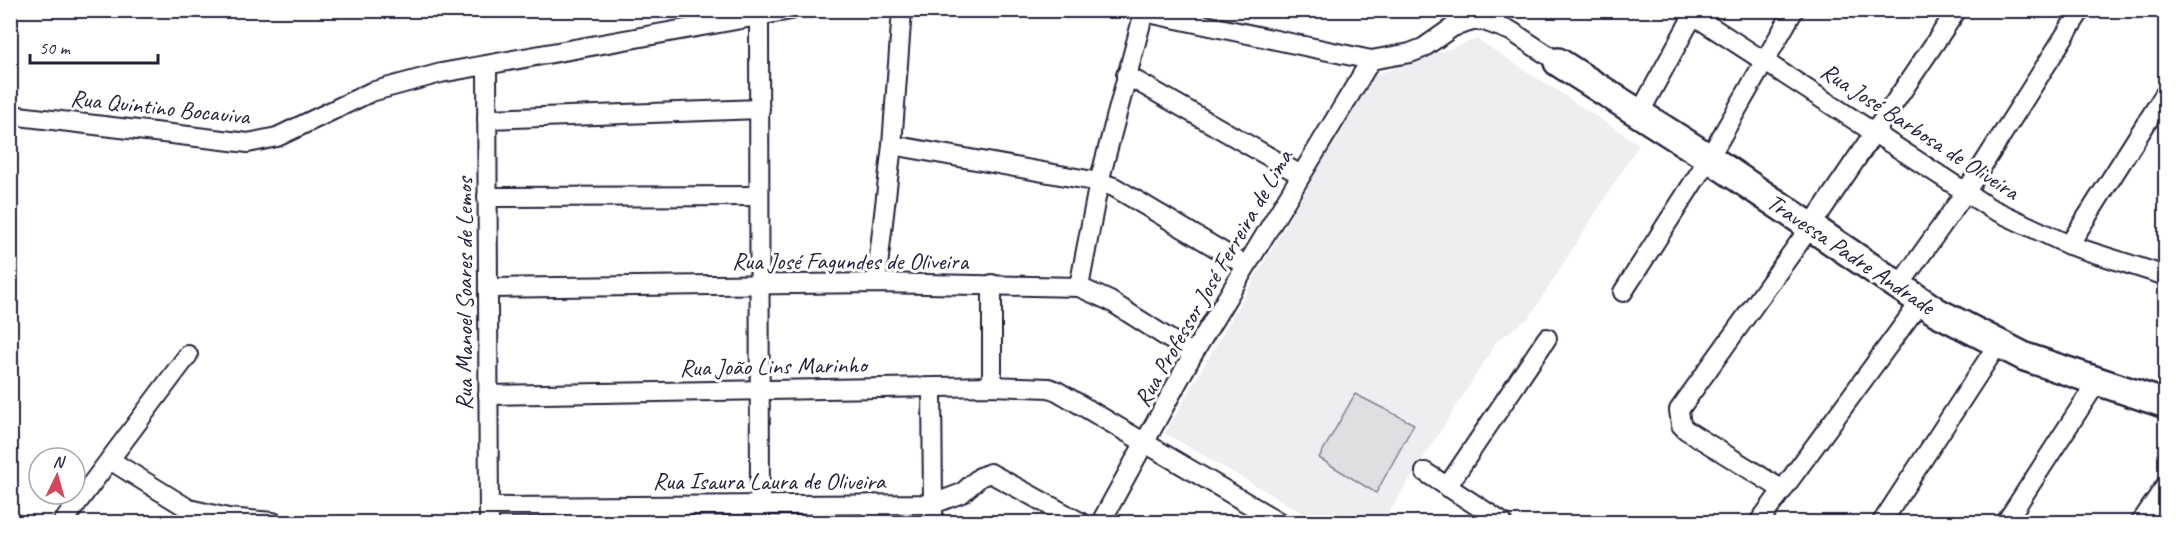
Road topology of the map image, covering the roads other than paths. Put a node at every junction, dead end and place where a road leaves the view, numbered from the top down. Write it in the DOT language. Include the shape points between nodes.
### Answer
graph roads {
  1 [pos="791,10"];
  2 [pos="902,10"];
  3 [pos="1794,10"];
  4 [pos="1957,10"];
  5 [pos="2081,10"];
  6 [pos="1139,11"];
  7 [pos="1695,13"];
  8 [pos="759,14"];
  9 [pos="1765,59"];
  10 [pos="1371,60"];
  11 [pos="1558,62"];
  12 [pos="487,65"];
  13 [pos="1126,75"];
  14 [pos="2166,92"];
  15 [pos="760,110"];
  16 [pos="1639,114"];
  17 [pos="10,115"];
  18 [pos="487,119"];
  19 [pos="1875,134"];
  20 [pos="891,145"];
  21 [pos="1709,158"];
  22 [pos="1301,175"];
  23 [pos="1099,182"];
  24 [pos="1965,193"];
  25 [pos="759,196"];
  26 [pos="487,197"];
  27 [pos="1811,226"];
  28 [pos="2069,245"];
  29 [pos="1245,265"];
  30 [pos="2166,276"];
  31 [pos="876,283"];
  32 [pos="992,284"];
  33 [pos="760,285"];
  34 [pos="1079,287"];
  35 [pos="488,288"];
  36 [pos="1623,292"];
  37 [pos="1910,294"];
  38 [pos="1547,338"];
  39 [pos="1998,344"];
  40 [pos="1193,354"];
  41 [pos="188,355"];
  42 [pos="2097,382"];
  43 [pos="992,386"];
  44 [pos="932,387"];
  45 [pos="760,391"];
  46 [pos="488,395"];
  47 [pos="2166,404"];
  48 [pos="1145,443"];
  49 [pos="110,460"];
  50 [pos="1425,472"];
  51 [pos="2166,485"];
  52 [pos="1447,487"];
  53 [pos="1783,490"];
  54 [pos="933,504"];
  55 [pos="760,513"];
  56 [pos="871,513"];
  57 [pos="489,515"];
  58 [pos="63,522"];
  59 [pos="273,522"];
  60 [pos="933,522"];
  61 [pos="1080,522"];
  62 [pos="1101,522"];
  63 [pos="1279,522"];
  64 [pos="1502,522"];
  65 [pos="1759,522"];
  66 [pos="1882,522"];
  67 [pos="2006,522"];
  68 [pos="2141,522"];
  1 -- 8 [label="street, Rua Quintino Bocauiva"];
  2 -- 20 [label="street"];
  3 -- 9 [label="street"];
  4 -- 19 [label="street"];
  5 -- 24 [label="street"];
  6 -- 10 [label="street"];
  6 -- 13 [label="street"];
  7 -- 9 [label="street, Rua José Barbosa de Oliveira"];
  7 -- 16 [label="street"];
  8 -- 12 [label="street, Rua Quintino Bocauiva"];
  8 -- 15 [label="street"];
  9 -- 19 [label="street, Rua José Barbosa de Oliveira"];
  9 -- 21 [label="street"];
  10 -- 11 [label="street" via="1410,53 1424,48 1452,27 1484,21 1505,28"];
  10 -- 22 [label="street, Rua Professor José Ferreira de Lima"];
  11 -- 16 [label="street, Travessa Padre Andrade"];
  12 -- 17 [label="street, Rua Quintino Bocauiva" via="371,92 260,142"];
  12 -- 18 [label="street, Rua Manoel Soares de Lemos"];
  13 -- 22 [label="street"];
  13 -- 23 [label="street"];
  14 -- 28 [label="street"];
  15 -- 18 [label="street"];
  15 -- 25 [label="street"];
  16 -- 21 [label="street, Travessa Padre Andrade"];
  18 -- 26 [label="street, Rua Manoel Soares de Lemos"];
  19 -- 24 [label="street, Rua José Barbosa de Oliveira"];
  19 -- 27 [label="street"];
  20 -- 23 [label="street"];
  20 -- 31 [label="street"];
  21 -- 27 [label="street, Travessa Padre Andrade"];
  21 -- 36 [label="street"];
  22 -- 29 [label="street, Rua Professor José Ferreira de Lima"];
  23 -- 29 [label="street" via="1114,187"];
  23 -- 34 [label="street"];
  24 -- 28 [label="street, Rua José Barbosa de Oliveira"];
  24 -- 37 [label="street"];
  25 -- 26 [label="street"];
  25 -- 33 [label="street"];
  26 -- 35 [label="street, Rua Manoel Soares de Lemos"];
  27 -- 37 [label="street, Travessa Padre Andrade"];
  27 -- 53 [label="street" via="1679,410 1681,425"];
  28 -- 30 [label="street, Rua José Barbosa de Oliveira"];
  29 -- 40 [label="street, Rua Professor José Ferreira de Lima"];
  31 -- 32 [label="street, Rua José Fagundes de Oliveira"];
  31 -- 33 [label="street, Rua José Fagundes de Oliveira"];
  32 -- 34 [label="street, Rua José Fagundes de Oliveira"];
  32 -- 43 [label="street"];
  33 -- 35 [label="street, Rua José Fagundes de Oliveira"];
  33 -- 45 [label="street"];
  34 -- 40 [label="street, Rua José Fagundes de Oliveira" via="1110,301"];
  35 -- 46 [label="street, Rua Manoel Soares de Lemos"];
  37 -- 39 [label="street, Travessa Padre Andrade"];
  37 -- 53 [label="street"];
  38 -- 52 [label="street"];
  39 -- 42 [label="street, Travessa Padre Andrade"];
  39 -- 66 [label="street"];
  40 -- 48 [label="street, Rua Professor José Ferreira de Lima"];
  41 -- 49 [label="street"];
  42 -- 47 [label="street, Travessa Padre Andrade"];
  42 -- 67 [label="street"];
  43 -- 44 [label="street, Rua João Lins Marinho"];
  43 -- 48 [label="street, Rua João Lins Marinho" via="1057,391"];
  44 -- 45 [label="street, Rua João Lins Marinho"];
  44 -- 54 [label="street"];
  45 -- 46 [label="street, Rua João Lins Marinho"];
  45 -- 55 [label="street"];
  46 -- 57 [label="street, Rua Manoel Soares de Lemos"];
  48 -- 62 [label="street, Rua Professor José Ferreira de Lima"];
  48 -- 63 [label="street"];
  49 -- 58 [label="street"];
  49 -- 59 [label="street" via="189,509"];
  50 -- 52 [label="street"];
  51 -- 68 [label="street"];
  52 -- 64 [label="street"];
  53 -- 65 [label="street"];
  54 -- 56 [label="street, Rua Isaura Laura de Oliveira"];
  54 -- 60 [label="street"];
  54 -- 61 [label="street" via="962,493 985,474 996,474"];
  55 -- 56 [label="street, Rua Isaura Laura de Oliveira"];
  55 -- 57 [label="street, Rua Isaura Laura de Oliveira"];
}
